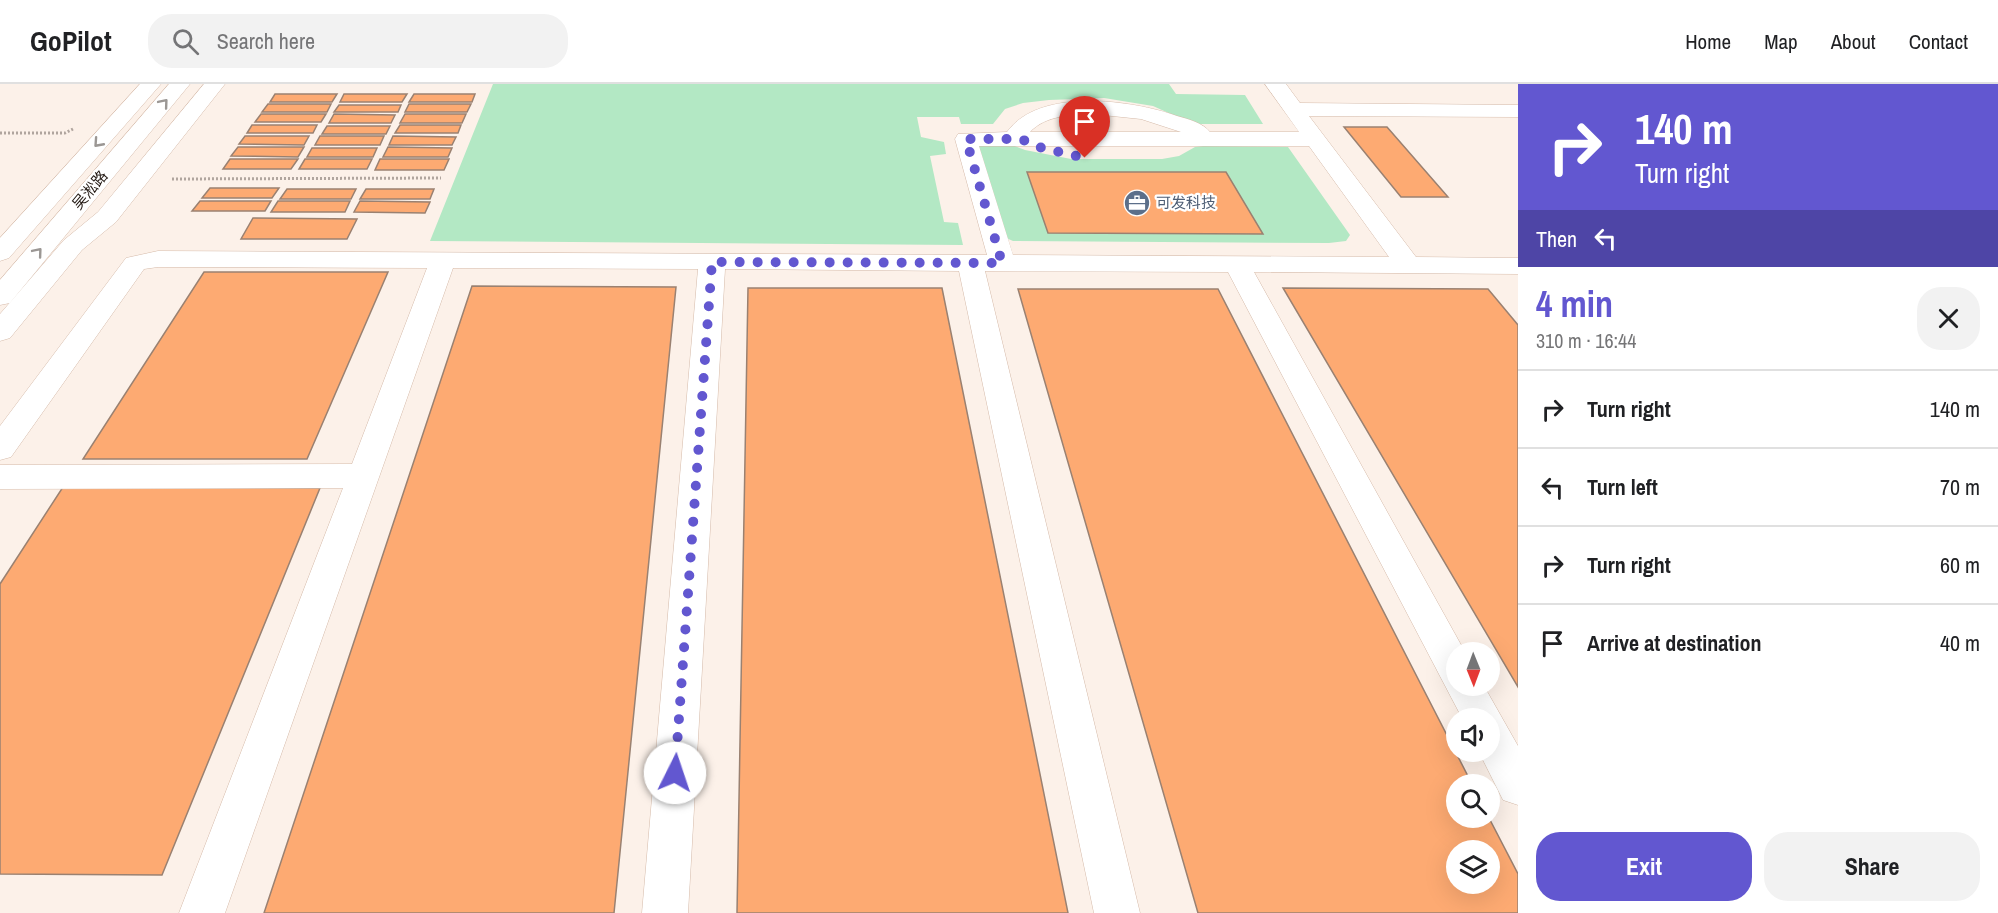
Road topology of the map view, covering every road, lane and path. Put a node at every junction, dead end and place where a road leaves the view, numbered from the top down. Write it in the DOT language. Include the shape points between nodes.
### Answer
graph roads {
  1 [pos="151,84"];
  2 [pos="180,84"];
  3 [pos="215,84"];
  4 [pos="1275,84"];
  5 [pos="1293,109"];
  6 [pos="1518,111"];
  7 [pos="74,128"];
  8 [pos="0,133"];
  9 [pos="1315,138"];
  10 [pos="1018,139"];
  11 [pos="1203,139"];
  12 [pos="441,178"];
  13 [pos="138,179"];
  14 [pos="0,253"];
  15 [pos="443,260"];
  16 [pos="712,262"];
  17 [pos="986,263"];
  18 [pos="1236,264"];
  19 [pos="1408,265"];
  20 [pos="1513,272"];
  21 [pos="0,297"];
  22 [pos="0,332"];
  23 [pos="0,449"];
  24 [pos="362,476"];
  25 [pos="0,477"];
  26 [pos="1446,653"];
  27 [pos="1500,752"];
  28 [pos="1518,786"];
  29 [pos="202,913"];
  30 [pos="664,913"];
  31 [pos="1117,913"];
  1 -- 14 [label="main road, 吴淞路, one-way"];
  21 -- 2 [label="main road, 吴淞路, one-way"];
  3 -- 13 [label="main road"];
  4 -- 5 [label="main road"];
  5 -- 6 [label="main road"];
  5 -- 9 [label="main road"];
  7 -- 8 [label="path" via="64,133"];
  9 -- 11 [label="main road"];
  9 -- 19 [label="main road"];
  10 -- 11 [label="main road"];
  10 -- 11 [label="main road" via="1022,127 1033,118 1080,109 1154,114 1187,125"];
  10 -- 17 [label="main road" via="966,139"];
  12 -- 13 [label="path"];
  13 -- 22 [label="main road" via="107,218 73,245"];
  15 -- 16 [label="main road"];
  15 -- 23 [label="main road" via="158,258 135,263"];
  15 -- 24 [label="main road"];
  16 -- 17 [label="main road"];
  16 -- 30 [label="main road"];
  17 -- 18 [label="main road"];
  17 -- 31 [label="main road"];
  18 -- 19 [label="main road"];
  18 -- 26 [label="main road"];
  19 -- 20 [label="main road"];
  24 -- 25 [label="main road"];
  24 -- 29 [label="main road"];
  27 -- 28 [label="main road"];
}
